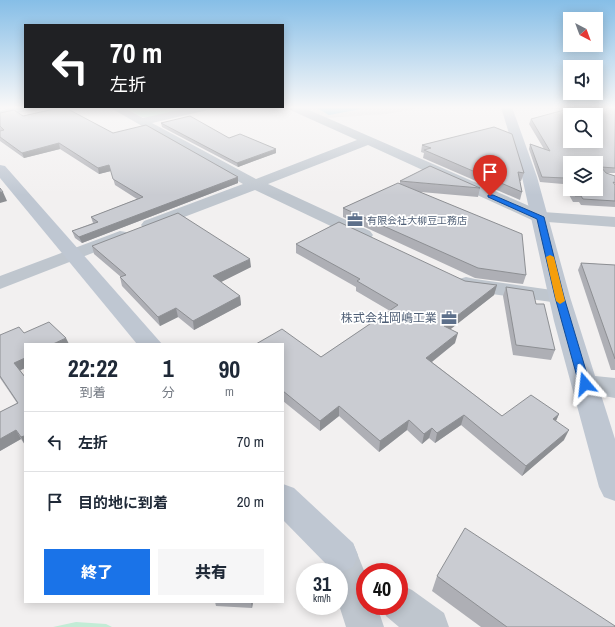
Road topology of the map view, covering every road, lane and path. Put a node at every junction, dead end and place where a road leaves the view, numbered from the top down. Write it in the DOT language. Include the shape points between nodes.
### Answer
graph roads {
  1 [pos="167,136"];
  2 [pos="357,136"];
  3 [pos="516,136"];
  4 [pos="367,141"];
  5 [pos="0,169"];
  6 [pos="255,184"];
  7 [pos="540,217"];
  8 [pos="615,222"];
  9 [pos="377,241"];
  10 [pos="73,254"];
  11 [pos="448,275"];
  12 [pos="0,283"];
  13 [pos="559,297"];
  14 [pos="149,343"];
  15 [pos="585,384"];
  16 [pos="615,388"];
  17 [pos="615,486"];
  18 [pos="284,499"];
  19 [pos="353,565"];
  20 [pos="408,610"];
  21 [pos="365,627"];
  22 [pos="430,627"];
  1 -- 6 [label="street"];
  2 -- 4 [label="street"];
  3 -- 7 [label="street"];
  4 -- 6 [label="street"];
  4 -- 7 [label="street"];
  5 -- 10 [label="street"];
  6 -- 9 [label="street"];
  6 -- 10 [label="street"];
  7 -- 8 [label="street"];
  7 -- 13 [label="street"];
  10 -- 12 [label="street"];
  10 -- 14 [label="street"];
  11 -- 13 [label="street" via="470,285"];
  13 -- 15 [label="street"];
  15 -- 16 [label="street"];
  15 -- 17 [label="street"];
  18 -- 19 [label="street"];
  19 -- 21 [label="street"];
  20 -- 22 [label="street"];
}
